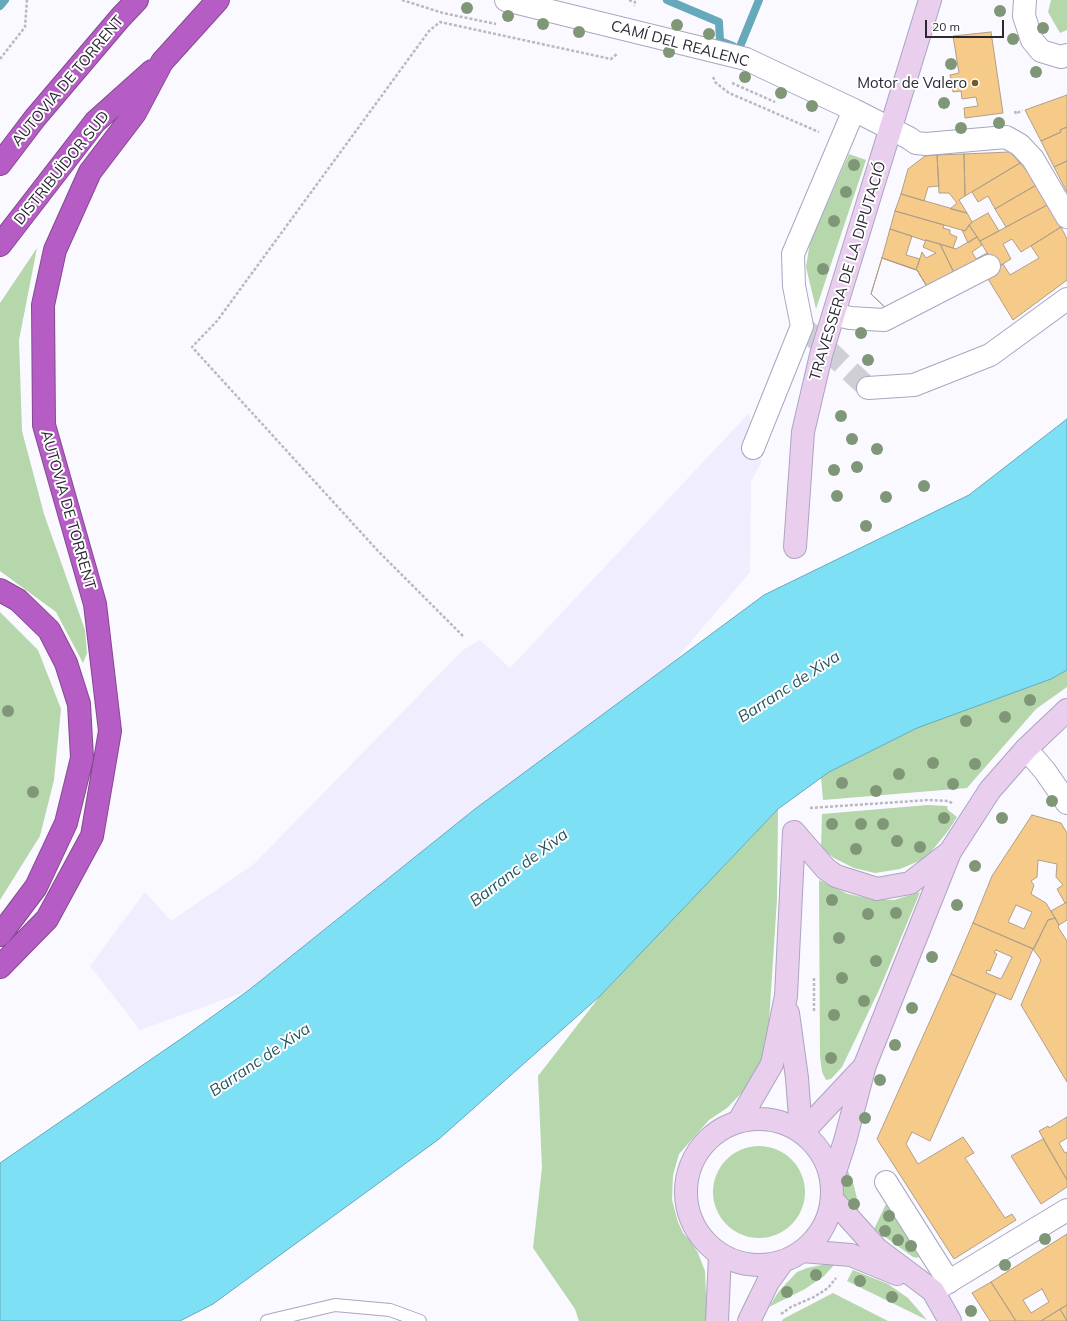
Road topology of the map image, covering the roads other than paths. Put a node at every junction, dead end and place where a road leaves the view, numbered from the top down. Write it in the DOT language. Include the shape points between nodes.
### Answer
graph roads {
  1 [pos="137,0"];
  2 [pos="218,0"];
  3 [pos="506,0"];
  4 [pos="930,0"];
  5 [pos="1025,0"];
  6 [pos="1064,56"];
  7 [pos="162,62"];
  8 [pos="854,110"];
  9 [pos="891,129"];
  10 [pos="0,164"];
  11 [pos="1067,217"];
  12 [pos="0,245"];
  13 [pos="989,266"];
  14 [pos="1067,298"];
  15 [pos="834,314"];
  16 [pos="868,388"];
  17 [pos="753,448"];
  18 [pos="795,547"];
  19 [pos="0,590"];
  20 [pos="1067,710"];
  21 [pos="1026,749"];
  22 [pos="1067,802"];
  23 [pos="950,852"];
  24 [pos="0,935"];
  25 [pos="0,967"];
  26 [pos="786,996"];
  27 [pos="865,1065"];
  28 [pos="740,1119"];
  29 [pos="802,1132"];
  30 [pos="886,1182"];
  31 [pos="832,1190"];
  32 [pos="1067,1210"];
  33 [pos="720,1255"];
  34 [pos="793,1256"];
  35 [pos="941,1287"];
  36 [pos="267,1321"];
  37 [pos="420,1321"];
  38 [pos="717,1321"];
  39 [pos="749,1321"];
  40 [pos="950,1321"];
  1 -- 10 [label="highway, AUTOVIA DE TORRENT" via="35,118"];
  2 -- 7 [label="highway, AUTOVIA DE TORRENT"];
  3 -- 8 [label="street, CAMÍ DEL REALENC" via="746,59"];
  4 -- 9 [label="street, TRAVESSERA DE LA DIPUTACIÓ"];
  5 -- 6 [label="street" via="1024,16 1032,40 1042,51"];
  7 -- 12 [label="highway, DISTRIBUÏDOR SUD" via="95,122"];
  7 -- 25 [label="highway, AUTOVIA DE TORRENT" via="136,113 90,172 55,250 43,305 44,425 94,604 110,731 92,836 47,920"];
  8 -- 9 [label="street, CAMÍ DEL REALENC"];
  8 -- 17 [label="street" via="793,254 794,286 802,326"];
  9 -- 11 [label="street, CAMÍ DEL REALENC" via="916,143 926,144 1006,137 1020,145 1033,159"];
  9 -- 15 [label="street, TRAVESSERA DE LA DIPUTACIÓ"];
  13 -- 15 [label="street" via="884,320 850,318"];
  14 -- 16 [label="street" via="990,356 914,385"];
  15 -- 18 [label="street, TRAVESSERA DE LA DIPUTACIÓ" via="821,355 803,432"];
  19 -- 24 [label="highway" via="18,600 49,630 66,663 79,704 82,758 66,823 36,887"];
  20 -- 21 [label="street"];
  21 -- 22 [label="street"];
  21 -- 23 [label="street" via="990,790"];
  23 -- 26 [label="street" via="910,883 877,889 831,873 794,832"];
  23 -- 27 [label="street"];
  26 -- 28 [label="street" via="772,1064"];
  26 -- 29 [label="street"];
  27 -- 29 [label="street"];
  27 -- 31 [label="street"];
  28 -- 29 [label="street" via="764,1118 784,1122"];
  28 -- 33 [label="street" via="722,1128 702,1145 690,1167 685,1191 689,1216 701,1238"];
  29 -- 31 [label="street" via="820,1151 826,1162"];
  30 -- 35 [label="street"];
  31 -- 34 [label="street" via="827,1219 817,1237"];
  31 -- 35 [label="street" via="878,1249"];
  32 -- 35 [label="street"];
  33 -- 34 [label="street" via="740,1263 762,1266"];
  33 -- 38 [label="street"];
  34 -- 35 [label="street" via="851,1255"];
  34 -- 39 [label="street" via="768,1282"];
  35 -- 40 [label="street"];
  36 -- 37 [label="lane" via="335,1305 390,1310"];
}
